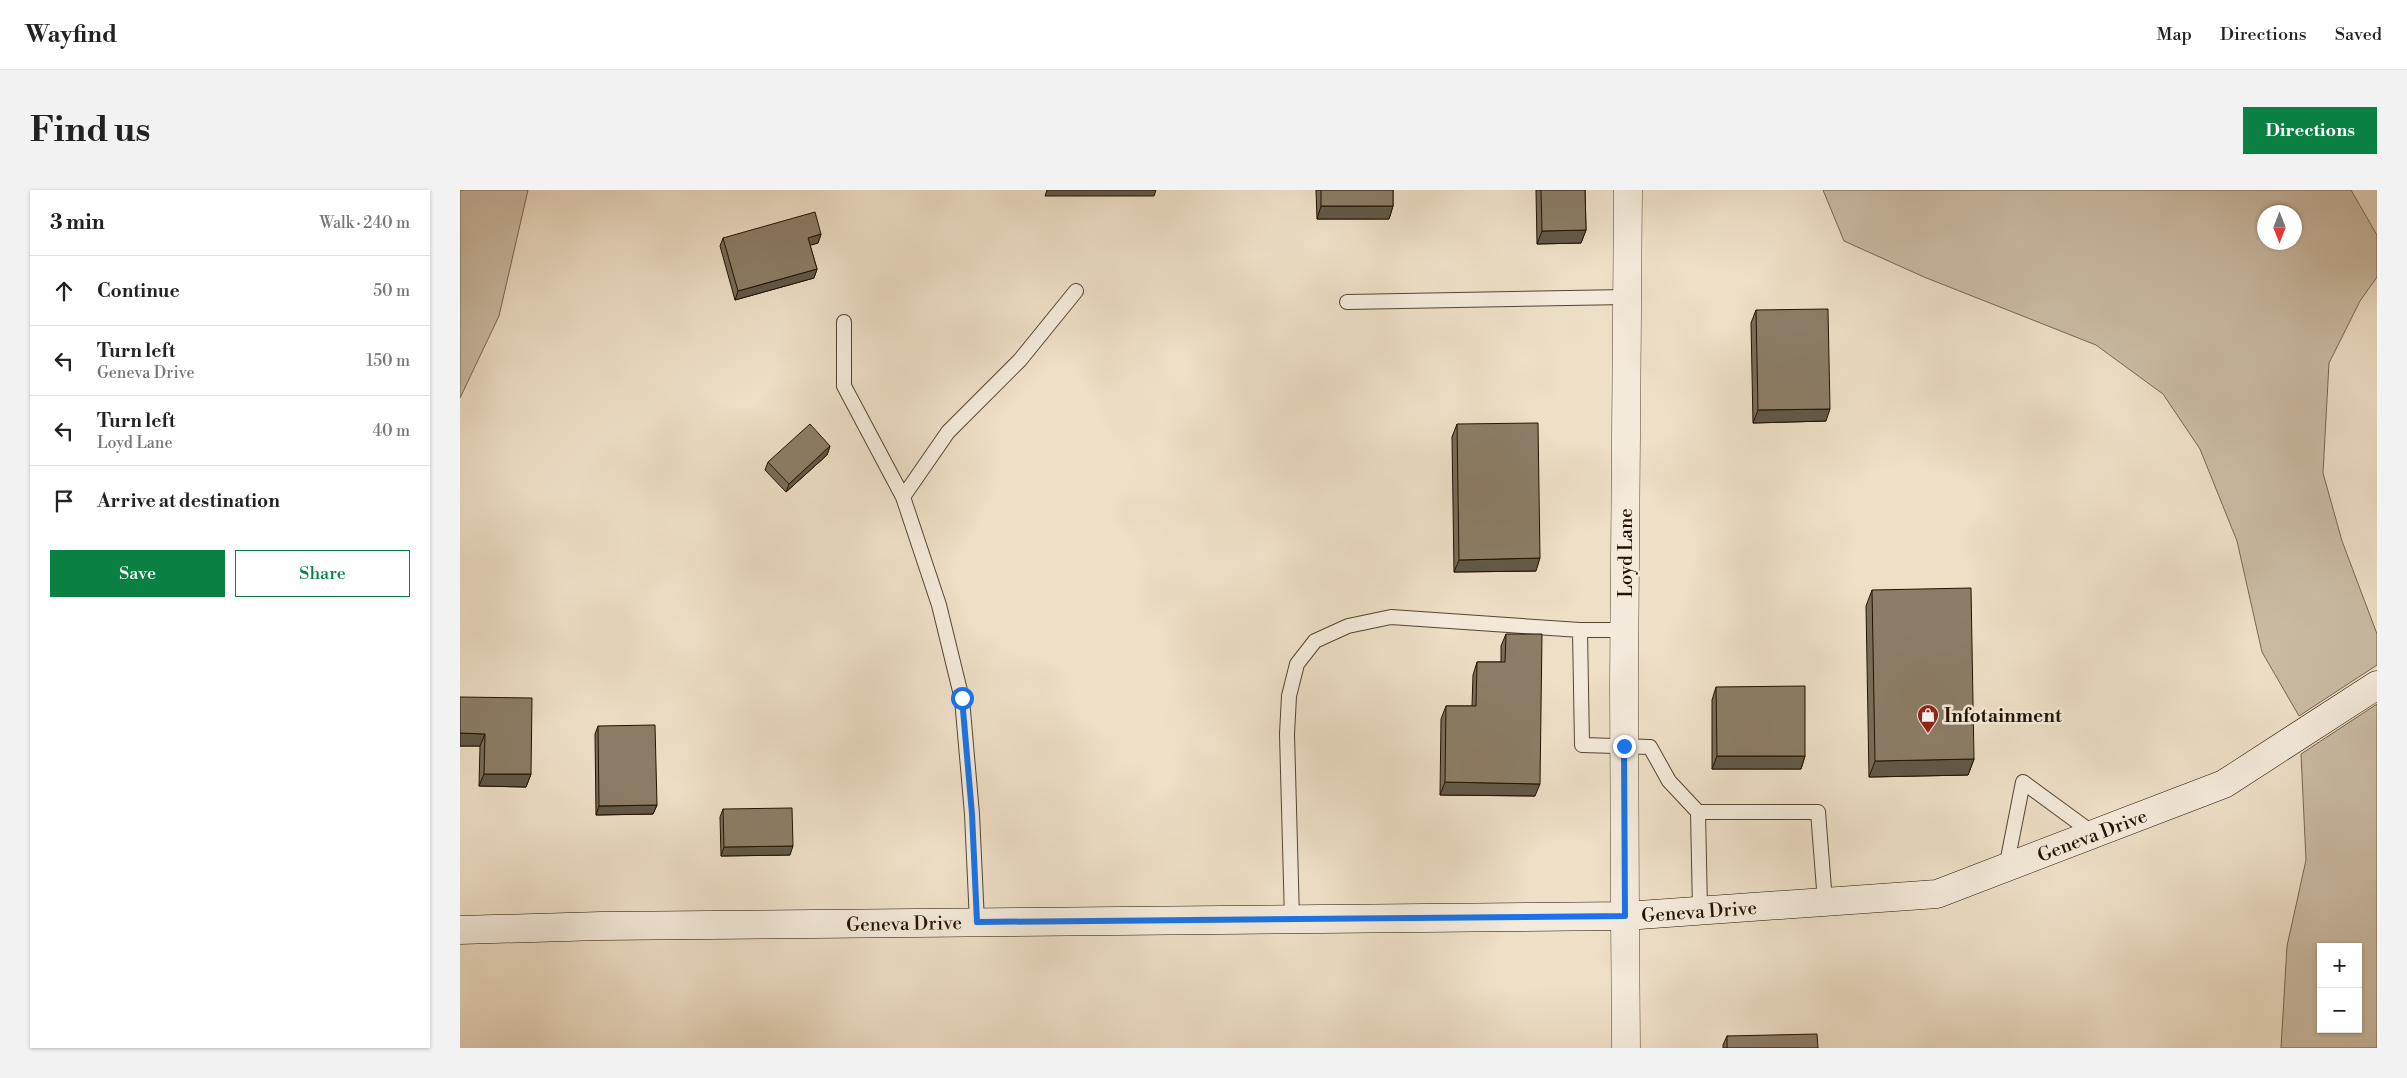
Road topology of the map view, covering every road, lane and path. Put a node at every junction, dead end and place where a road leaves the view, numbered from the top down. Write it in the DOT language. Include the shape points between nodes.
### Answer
graph roads {
  1 [pos="1628,190"];
  2 [pos="1076,291"];
  3 [pos="1627,297"];
  4 [pos="1347,302"];
  5 [pos="844,322"];
  6 [pos="903,497"];
  7 [pos="1580,630"];
  8 [pos="1624,630"];
  9 [pos="2377,685"];
  10 [pos="1624,746"];
  11 [pos="1698,812"];
  12 [pos="2094,834"];
  13 [pos="2006,868"];
  14 [pos="1825,902"];
  15 [pos="1700,910"];
  16 [pos="1625,916"];
  17 [pos="1292,919"];
  18 [pos="977,922"];
  19 [pos="460,930"];
  20 [pos="1626,1048"];
  1 -- 3 [label="main road, Loyd Lane"];
  2 -- 6 [label="lane" via="1020,360 948,432"];
  3 -- 4 [label="lane"];
  3 -- 8 [label="main road, Loyd Lane"];
  5 -- 6 [label="lane" via="844,386"];
  6 -- 18 [label="lane" via="939,605 962,698"];
  7 -- 8 [label="lane"];
  7 -- 10 [label="lane" via="1582,745"];
  7 -- 17 [label="lane" via="1391,617 1348,626 1315,642 1297,664 1289,696 1287,734"];
  8 -- 10 [label="main road, Loyd Lane"];
  9 -- 12 [label="main road, Geneva Drive" via="2224,784"];
  10 -- 11 [label="lane" via="1650,747 1669,781"];
  10 -- 16 [label="main road, Loyd Lane"];
  11 -- 14 [label="lane" via="1818,812"];
  11 -- 15 [label="lane"];
  12 -- 13 [label="main road, Geneva Drive"];
  12 -- 13 [label="lane" via="2023,782"];
  13 -- 14 [label="main road, Geneva Drive" via="1937,894"];
  14 -- 15 [label="main road, Geneva Drive"];
  15 -- 16 [label="main road, Geneva Drive"];
  16 -- 17 [label="main road, Geneva Drive"];
  16 -- 20 [label="main road, Loyd Lane"];
  17 -- 18 [label="main road, Geneva Drive"];
  18 -- 19 [label="main road, Geneva Drive"];
}
